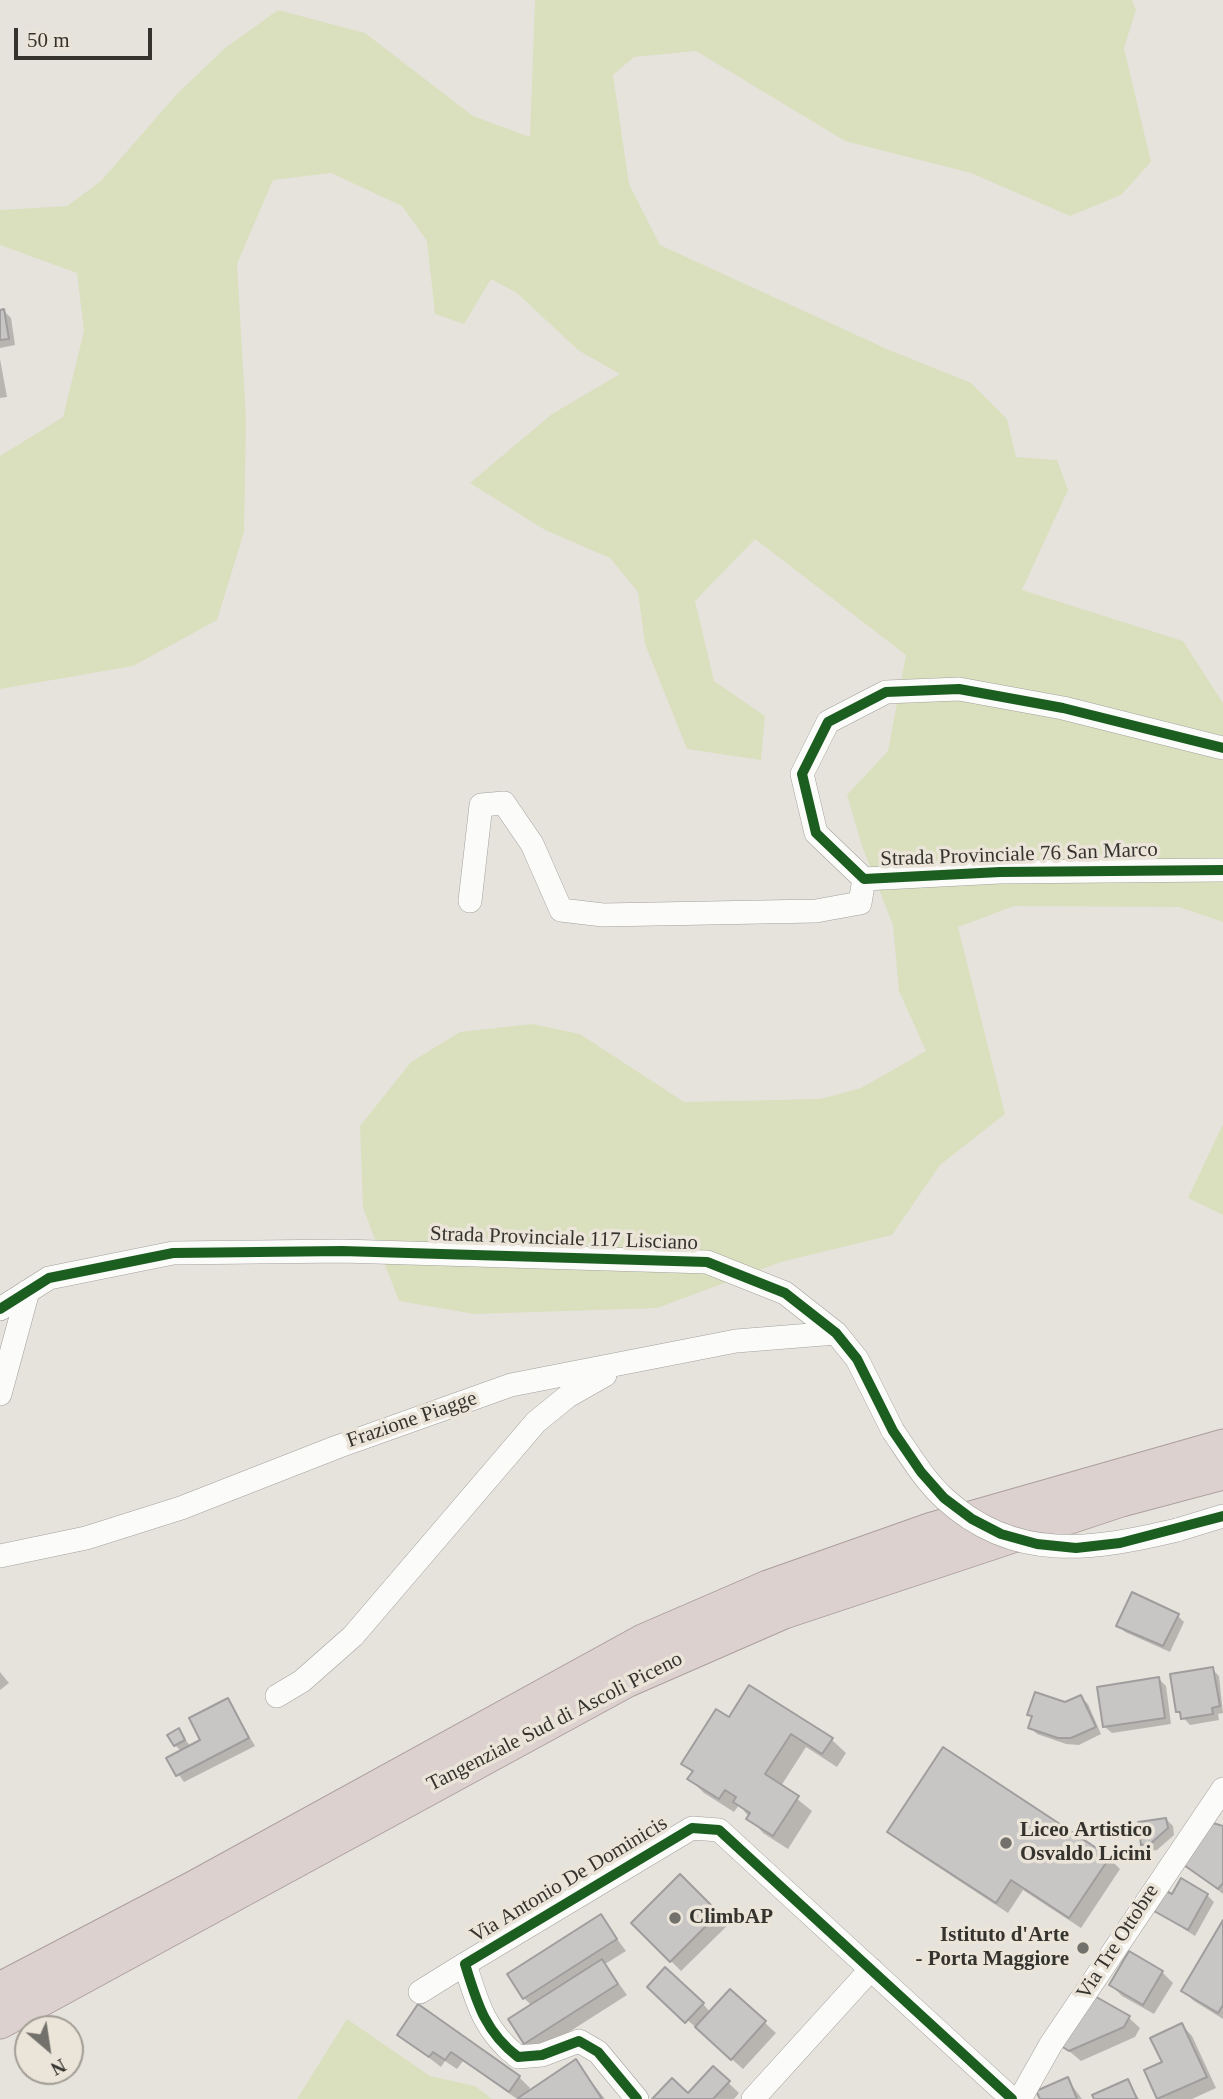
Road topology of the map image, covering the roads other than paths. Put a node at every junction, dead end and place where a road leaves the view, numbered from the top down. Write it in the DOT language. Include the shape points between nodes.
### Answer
graph roads {
  1 [pos="1223,748"];
  2 [pos="1223,870"];
  3 [pos="864,879"];
  4 [pos="470,901"];
  5 [pos="28,1291"];
  6 [pos="0,1309"];
  7 [pos="836,1333"];
  8 [pos="661,1356"];
  9 [pos="0,1394"];
  10 [pos="1223,1446"];
  11 [pos="1223,1473"];
  12 [pos="1223,1516"];
  13 [pos="34,1549"];
  14 [pos="0,1556"];
  15 [pos="0,1573"];
  16 [pos="277,1696"];
  17 [pos="1223,1789"];
  18 [pos="466,1964"];
  19 [pos="872,1969"];
  20 [pos="0,1989"];
  21 [pos="420,1992"];
  22 [pos="0,2022"];
  23 [pos="637,2099"];
  24 [pos="753,2099"];
  25 [pos="1012,2099"];
  26 [pos="1020,2099"];
  1 -- 3 [label="street, Strada Provinciale 76 San Marco" via="1063,708 959,689 886,692 828,722 802,774 816,833"];
  2 -- 3 [label="street, Strada Provinciale 76 San Marco" via="1000,872"];
  3 -- 4 [label="street" via="860,903 816,911 603,915 561,910 532,844 504,803 481,805"];
  5 -- 6 [label="street, Strada Provinciale 117 Lisciano"];
  5 -- 7 [label="street, Strada Provinciale 117 Lisciano" via="49,1278 173,1253 342,1251 706,1262 785,1293"];
  5 -- 9 [label="street"];
  7 -- 8 [label="street, Frazione Piagge" via="736,1341"];
  7 -- 12 [label="street, Strada Provinciale 117 Lisciano, bridge" via="857,1359 893,1431 921,1472 944,1498 1001,1534 1076,1548 1120,1543"];
  8 -- 13 [label="street, Frazione Piagge" via="511,1385 181,1508"];
  8 -- 16 [label="street" via="594,1378 536,1422 353,1636 302,1681"];
  10 -- 20 [label="highway, Tangenziale Sud di Ascoli Piceno" via="932,1529 768,1587 643,1641"];
  11 -- 22 [label="highway, Tangenziale Sud di Ascoli Piceno" via="1121,1500 784,1612 626,1681"];
  13 -- 14 [label="street, Frazione Piagge"];
  13 -- 15 [label="street"];
  17 -- 26 [label="street, Via Tre Ottobre"];
  18 -- 19 [label="street, Via Antonio De Dominicis" via="692,1828 719,1830"];
  18 -- 21 [label="street, Via Antonio De Dominicis"];
  18 -- 23 [label="street, Via Antonio De Dominicis" via="477,2004 497,2041 518,2057 542,2055 579,2041 597,2052"];
  19 -- 24 [label="street"];
  19 -- 25 [label="street, Via Antonio De Dominicis"];
}
